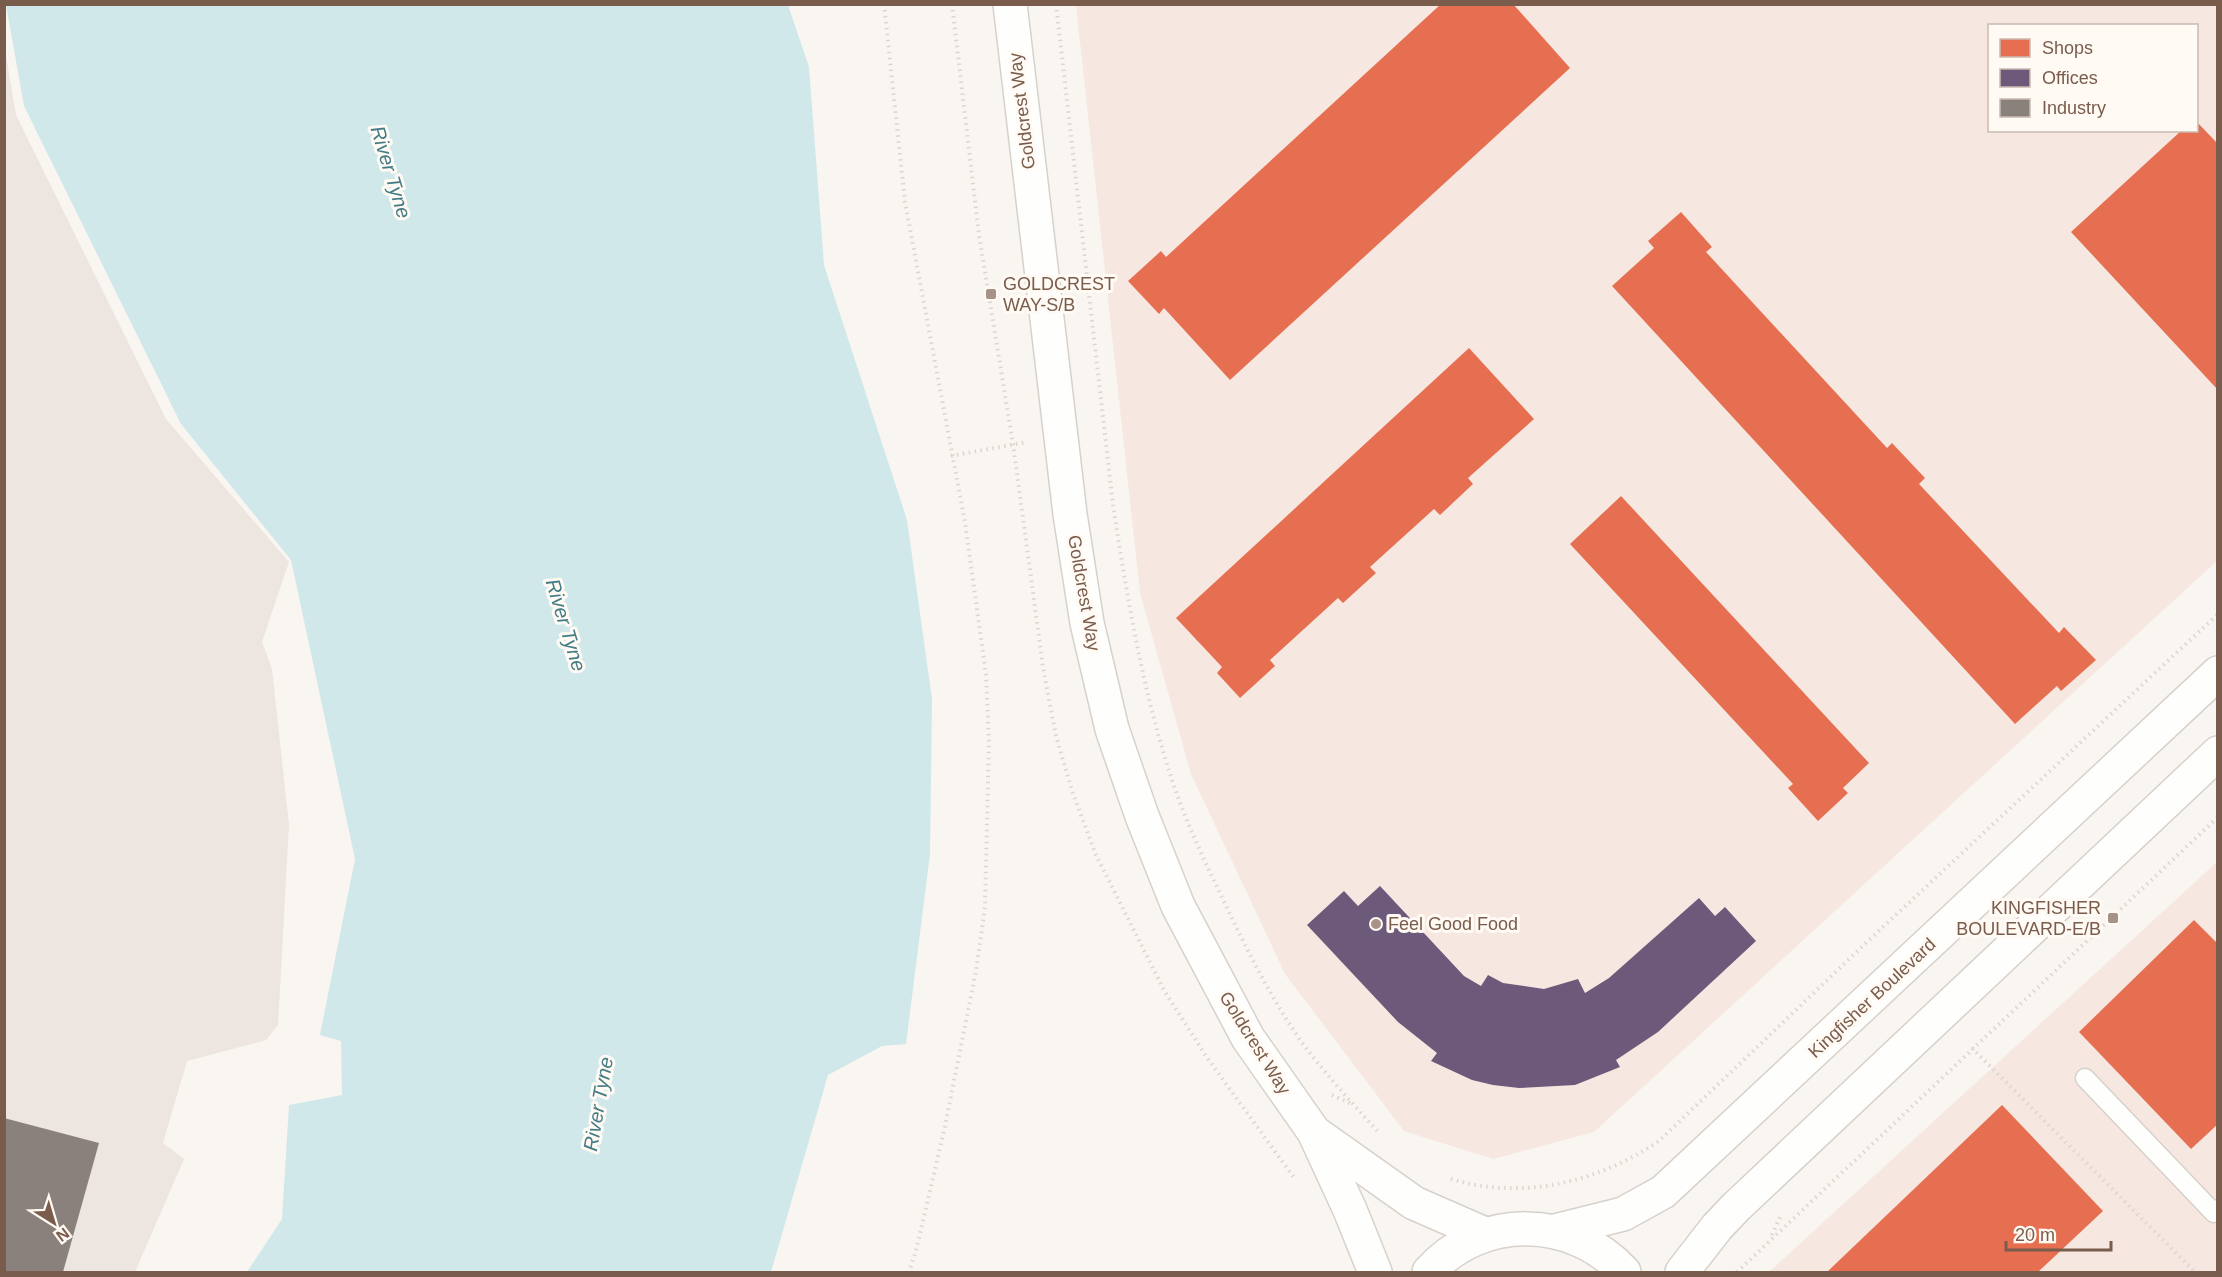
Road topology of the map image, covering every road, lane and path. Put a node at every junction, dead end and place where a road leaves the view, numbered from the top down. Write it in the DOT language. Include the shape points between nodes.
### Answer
graph roads {
  1 [pos="884,4"];
  2 [pos="1010,4"];
  3 [pos="1056,4"];
  4 [pos="1061,435"];
  5 [pos="951,456"];
  6 [pos="2217,615"];
  7 [pos="2217,673"];
  8 [pos="2217,753"];
  9 [pos="2217,817"];
  10 [pos="1972,1048"];
  11 [pos="2085,1078"];
  12 [pos="1314,1132"];
  13 [pos="1387,1142"];
  14 [pos="1446,1177"];
  15 [pos="2217,1209"];
  16 [pos="1555,1231"];
  17 [pos="1485,1234"];
  18 [pos="909,1272"];
  19 [pos="1375,1272"];
  20 [pos="1429,1272"];
  21 [pos="1624,1272"];
  22 [pos="1682,1272"];
  23 [pos="1737,1272"];
  24 [pos="2195,1272"];
  1 -- 5 [label="path" via="904,202"];
  2 -- 4 [label="street, Goldcrest Way"];
  3 -- 13 [label="path" via="1113,505 1152,709 1172,781 1250,955 1305,1046"];
  4 -- 5 [label="path"];
  4 -- 12 [label="street, Goldcrest Way" via="1088,623 1112,729 1142,816 1179,906 1227,1000 1265,1065"];
  5 -- 18 [label="path" via="986,675 989,742 985,907 949,1104"];
  6 -- 14 [label="path" via="1651,1147 1581,1179 1556,1185 1507,1189"];
  7 -- 16 [label="street, Kingfisher Boulevard" via="1664,1192 1623,1214"];
  8 -- 22 [label="street" via="1736,1207"];
  9 -- 10 [label="path"];
  10 -- 23 [label="path"];
  10 -- 24 [label="path"];
  11 -- 15 [label="lane" via="2214,1212"];
  12 -- 17 [label="street" via="1414,1203"];
  12 -- 19 [label="street"];
  16 -- 17 [label="street" via="1512,1229"];
  16 -- 21 [label="street" via="1599,1251"];
  17 -- 20 [label="street" via="1459,1246"];
}
